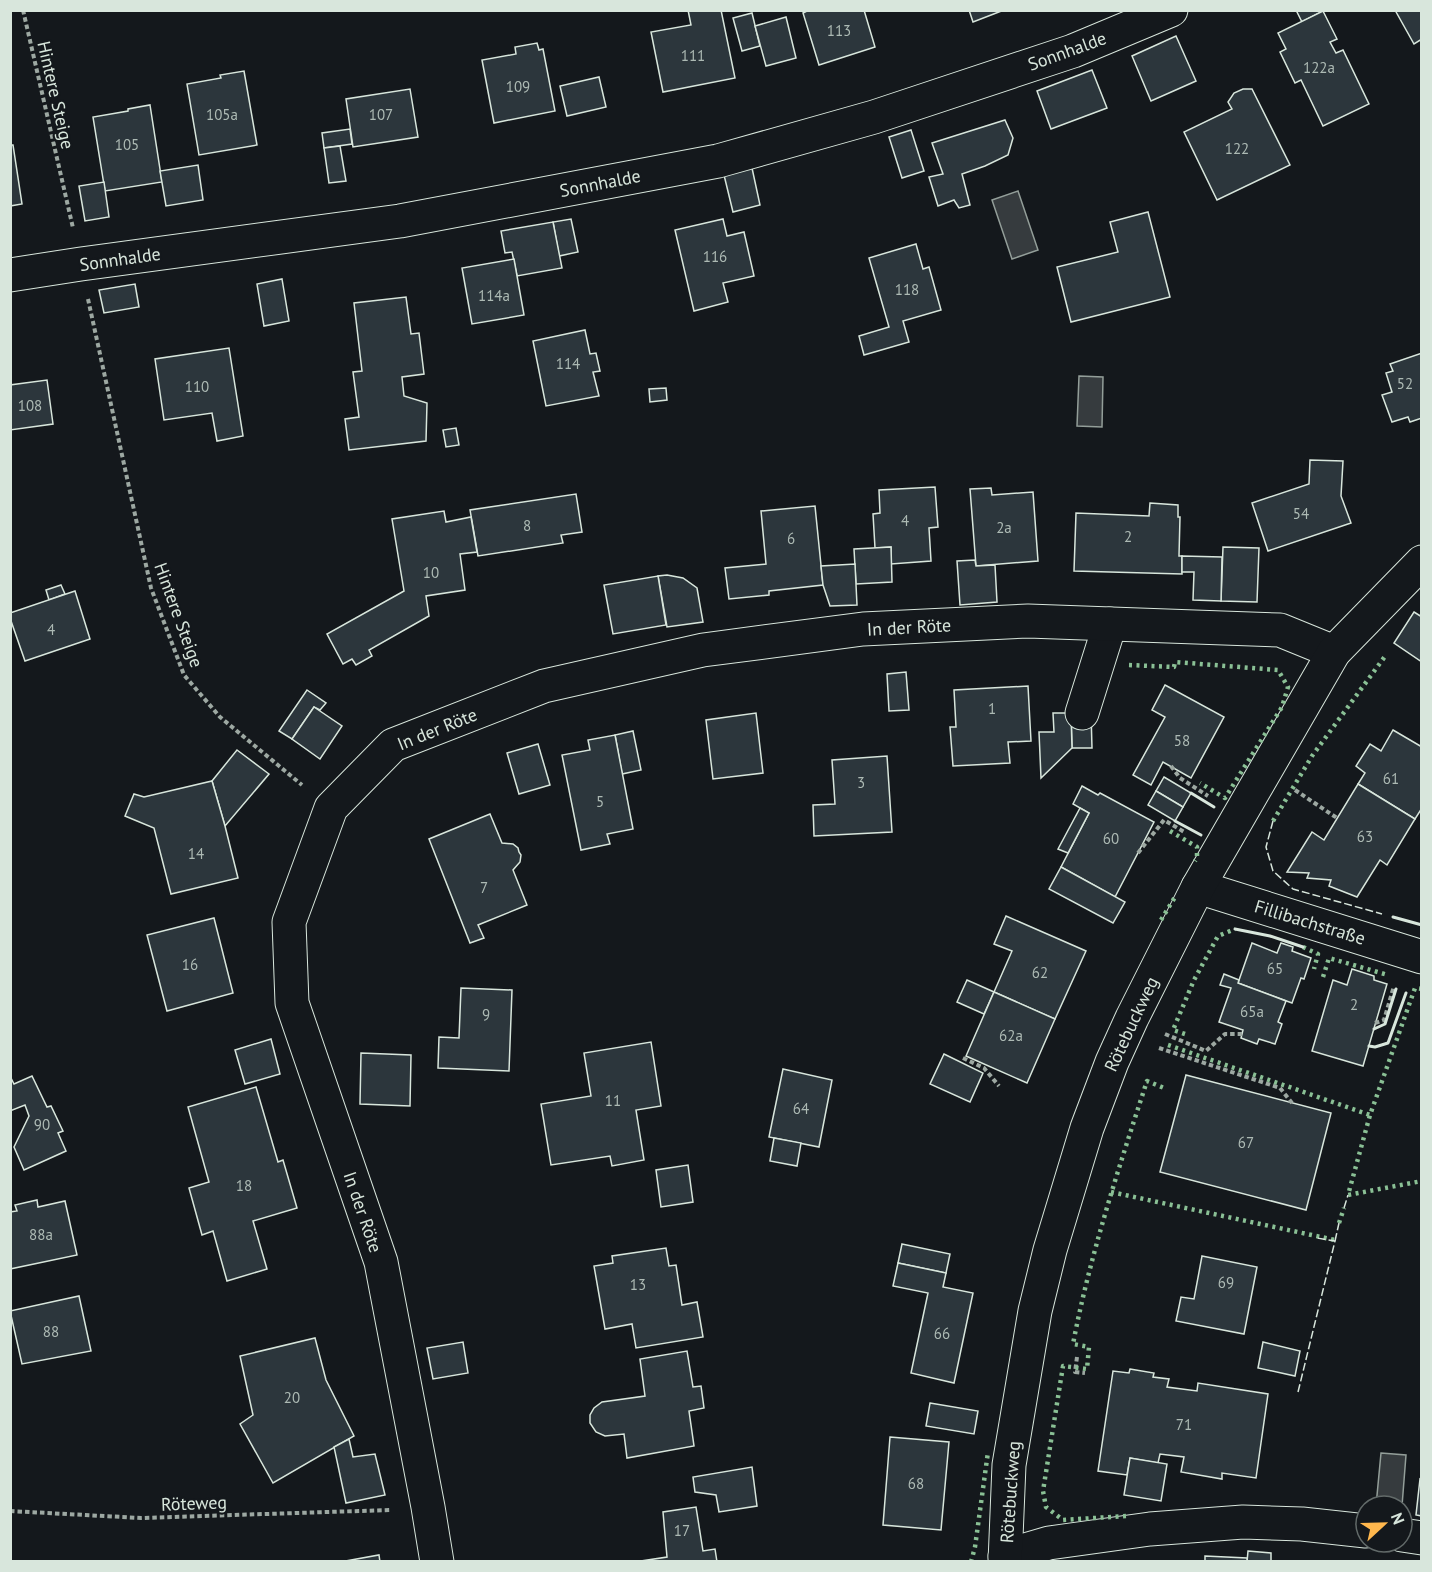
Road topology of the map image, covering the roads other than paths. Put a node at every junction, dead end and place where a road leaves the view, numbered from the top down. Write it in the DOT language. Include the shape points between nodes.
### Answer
graph roads {
  1 [pos="1171,10"];
  2 [pos="10,275"];
  3 [pos="1422,562"];
  4 [pos="1110,624"];
  5 [pos="1334,652"];
  6 [pos="1082,713"];
  7 [pos="1198,887"];
  8 [pos="1422,957"];
  9 [pos="1354,1530"];
  10 [pos="1005,1559"];
  11 [pos="437,1562"];
  1 -- 2 [label="street, Sonnhalde" via="1073,51 874,117 718,161 400,220"];
  3 -- 5 [label="street, Rötebuckweg"];
  4 -- 5 [label="street, In der Röte" via="1280,630"];
  4 -- 6 [label="street"];
  4 -- 11 [label="street, In der Röte" via="1028,621 863,629 703,650 544,686 393,745 331,808 289,922 292,1003 381,1262"];
  5 -- 7 [label="street, Rötebuckweg"];
  7 -- 8 [label="street, Fillibachstraße"];
  7 -- 10 [label="street, Rötebuckweg" via="1128,1026 1087,1128 1050,1250 1028,1348 1009,1465"];
  9 -- 10 [label="street, Rötebuckweg" via="1231,1523 1150,1528 1049,1543"];
}
